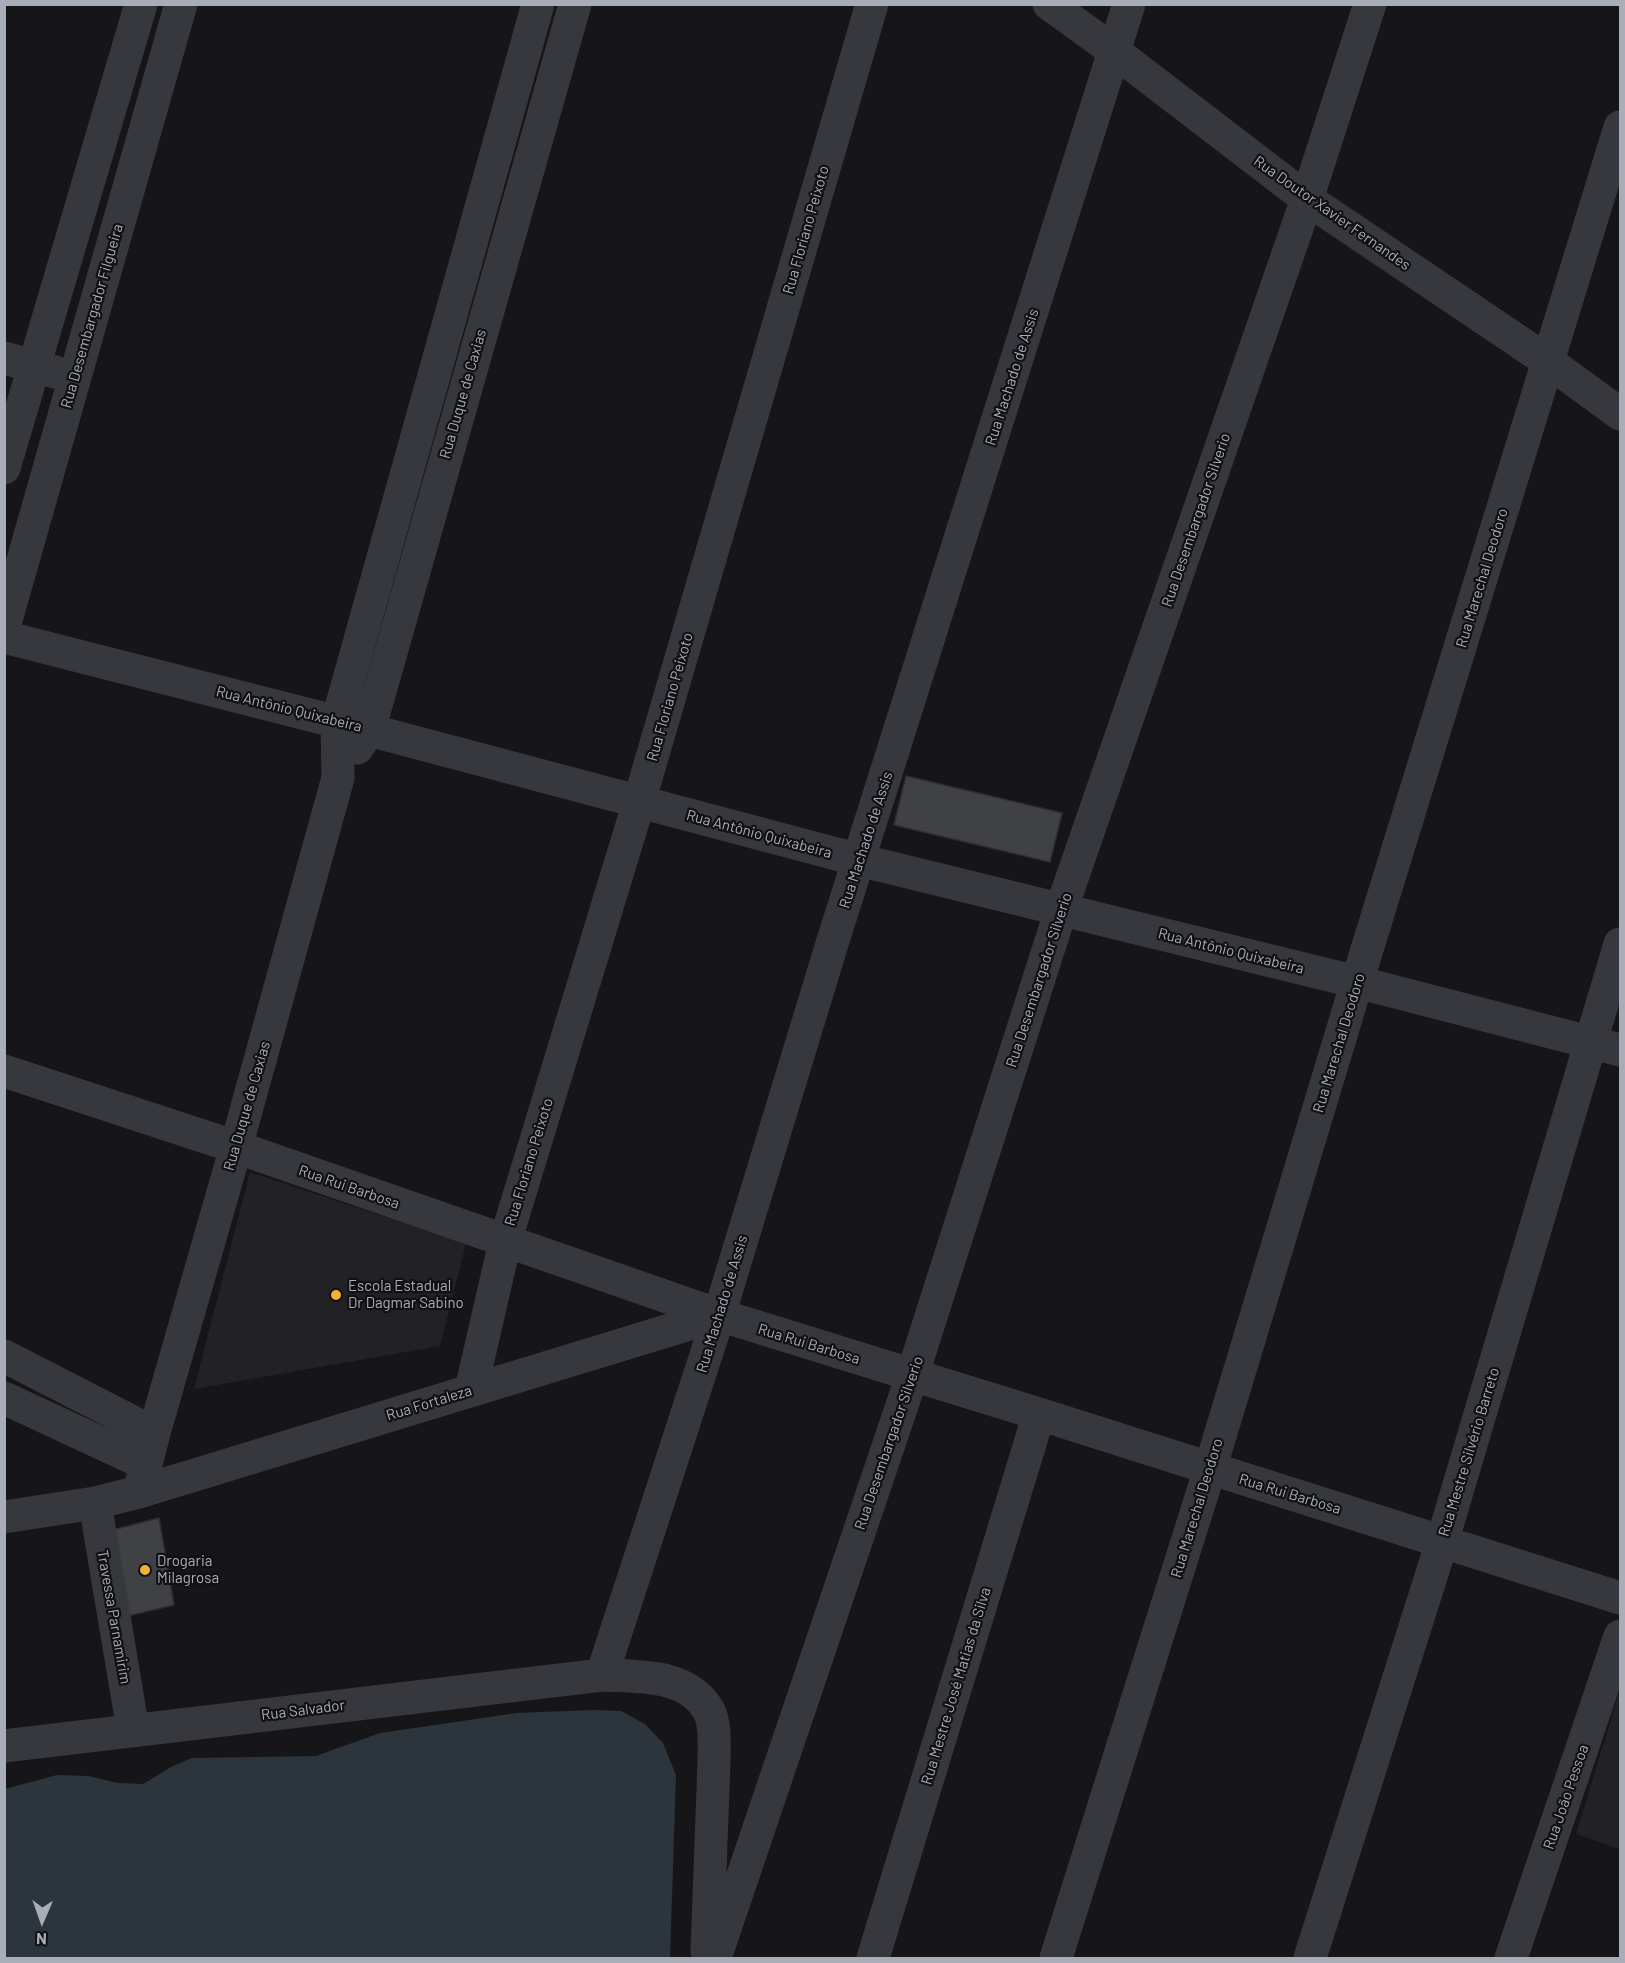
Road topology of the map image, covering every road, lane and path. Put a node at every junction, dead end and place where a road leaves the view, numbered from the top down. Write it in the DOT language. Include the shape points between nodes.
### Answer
graph roads {
  1 [pos="141,4"];
  2 [pos="181,4"];
  3 [pos="538,4"];
  4 [pos="574,4"];
  5 [pos="873,4"];
  6 [pos="1049,4"];
  7 [pos="1129,4"];
  8 [pos="1370,4"];
  9 [pos="1114,51"];
  10 [pos="1620,127"];
  11 [pos="1307,198"];
  12 [pos="20,362"];
  13 [pos="1548,362"];
  14 [pos="74,378"];
  15 [pos="1620,414"];
  16 [pos="4,468"];
  17 [pos="4,627"];
  18 [pos="4,637"];
  19 [pos="337,722"];
  20 [pos="369,730"];
  21 [pos="338,777"];
  22 [pos="639,802"];
  23 [pos="859,860"];
  24 [pos="1061,910"];
  25 [pos="1620,944"];
  26 [pos="1357,982"];
  27 [pos="1606,1046"];
  28 [pos="4,1071"];
  29 [pos="236,1148"];
  30 [pos="505,1242"];
  31 [pos="719,1315"];
  32 [pos="4,1356"];
  33 [pos="912,1376"];
  34 [pos="471,1390"];
  35 [pos="4,1398"];
  36 [pos="1039,1414"];
  37 [pos="154,1433"];
  38 [pos="1210,1469"];
  39 [pos="142,1478"];
  40 [pos="95,1503"];
  41 [pos="4,1517"];
  42 [pos="1442,1542"];
  43 [pos="1620,1598"];
  44 [pos="1620,1636"];
  45 [pos="602,1675"];
  46 [pos="134,1730"];
  47 [pos="4,1746"];
  48 [pos="707,1959"];
  49 [pos="715,1959"];
  50 [pos="873,1959"];
  51 [pos="1056,1959"];
  52 [pos="1310,1959"];
  53 [pos="1511,1959"];
  1 -- 12 [label="street"];
  2 -- 14 [label="street, Rua Desembargador Filgueira"];
  3 -- 19 [label="street, Rua Duque de Caxias"];
  4 -- 20 [label="street, Rua Duque de Caxias"];
  5 -- 22 [label="street, Rua Floriano Peixoto"];
  6 -- 9 [label="street, Rua Doutor Xavier Fernandes"];
  7 -- 9 [label="street, Rua Machado de Assis"];
  8 -- 11 [label="street, Rua Desembargador Silverio"];
  9 -- 11 [label="street, Rua Doutor Xavier Fernandes"];
  9 -- 23 [label="street, Rua Machado de Assis"];
  10 -- 13 [label="street, Rua Marechal Deodoro"];
  11 -- 13 [label="street, Rua Doutor Xavier Fernandes"];
  11 -- 24 [label="street, Rua Desembargador Silverio"];
  12 -- 14 [label="street"];
  12 -- 16 [label="street"];
  13 -- 15 [label="street, Rua Doutor Xavier Fernandes"];
  13 -- 26 [label="street, Rua Marechal Deodoro"];
  14 -- 17 [label="street, Rua Desembargador Filgueira"];
  18 -- 19 [label="street, Rua Antônio Quixabeira"];
  19 -- 20 [label="street, Rua Antônio Quixabeira"];
  19 -- 21 [label="street, Rua Duque de Caxias"];
  20 -- 21 [label="street, Rua Duque de Caxias"];
  20 -- 22 [label="street, Rua Antônio Quixabeira"];
  21 -- 29 [label="street, Rua Duque de Caxias"];
  22 -- 23 [label="street, Rua Antônio Quixabeira"];
  22 -- 30 [label="street, Rua Floriano Peixoto"];
  23 -- 24 [label="street, Rua Antônio Quixabeira"];
  23 -- 31 [label="street, Rua Machado de Assis"];
  24 -- 26 [label="street, Rua Antônio Quixabeira"];
  24 -- 33 [label="street, Rua Desembargador Silverio"];
  25 -- 27 [label="street, Rua Mestre Silvério Barreto"];
  26 -- 27 [label="street, Rua Antônio Quixabeira"];
  26 -- 38 [label="street, Rua Marechal Deodoro"];
  27 -- 42 [label="street, Rua Mestre Silvério Barreto"];
  28 -- 29 [label="street, Rua Rui Barbosa"];
  29 -- 30 [label="street, Rua Rui Barbosa"];
  29 -- 37 [label="street, Rua Duque de Caxias"];
  30 -- 31 [label="street, Rua Rui Barbosa"];
  30 -- 34 [label="street, Rua Floriano Peixoto"];
  31 -- 33 [label="street, Rua Rui Barbosa"];
  31 -- 34 [label="street, Rua Fortaleza"];
  31 -- 45 [label="street, Rua Machado de Assis"];
  32 -- 37 [label="street"];
  33 -- 36 [label="street, Rua Rui Barbosa"];
  33 -- 49 [label="street, Rua Desembargador Silverio"];
  34 -- 39 [label="street, Rua Fortaleza"];
  35 -- 39 [label="street"];
  36 -- 38 [label="street, Rua Rui Barbosa"];
  36 -- 50 [label="street, Rua Mestre José Matias da Silva"];
  37 -- 39 [label="street, Rua Duque de Caxias"];
  38 -- 42 [label="street, Rua Rui Barbosa"];
  38 -- 51 [label="street, Rua Marechal Deodoro"];
  39 -- 40 [label="street, Rua Fortaleza"];
  40 -- 41 [label="street, Rua Fortaleza"];
  40 -- 46 [label="street, Travessa Parnamirim"];
  42 -- 43 [label="street, Rua Rui Barbosa"];
  42 -- 52 [label="street, Rua Mestre Silvério Barreto"];
  44 -- 53 [label="street, Rua João Pessoa"];
  45 -- 46 [label="street, Rua Salvador"];
  45 -- 48 [label="street, Rua Salvador" via="659,1678 683,1687 710,1712 714,1762"];
  46 -- 47 [label="street, Rua Salvador"];
}
